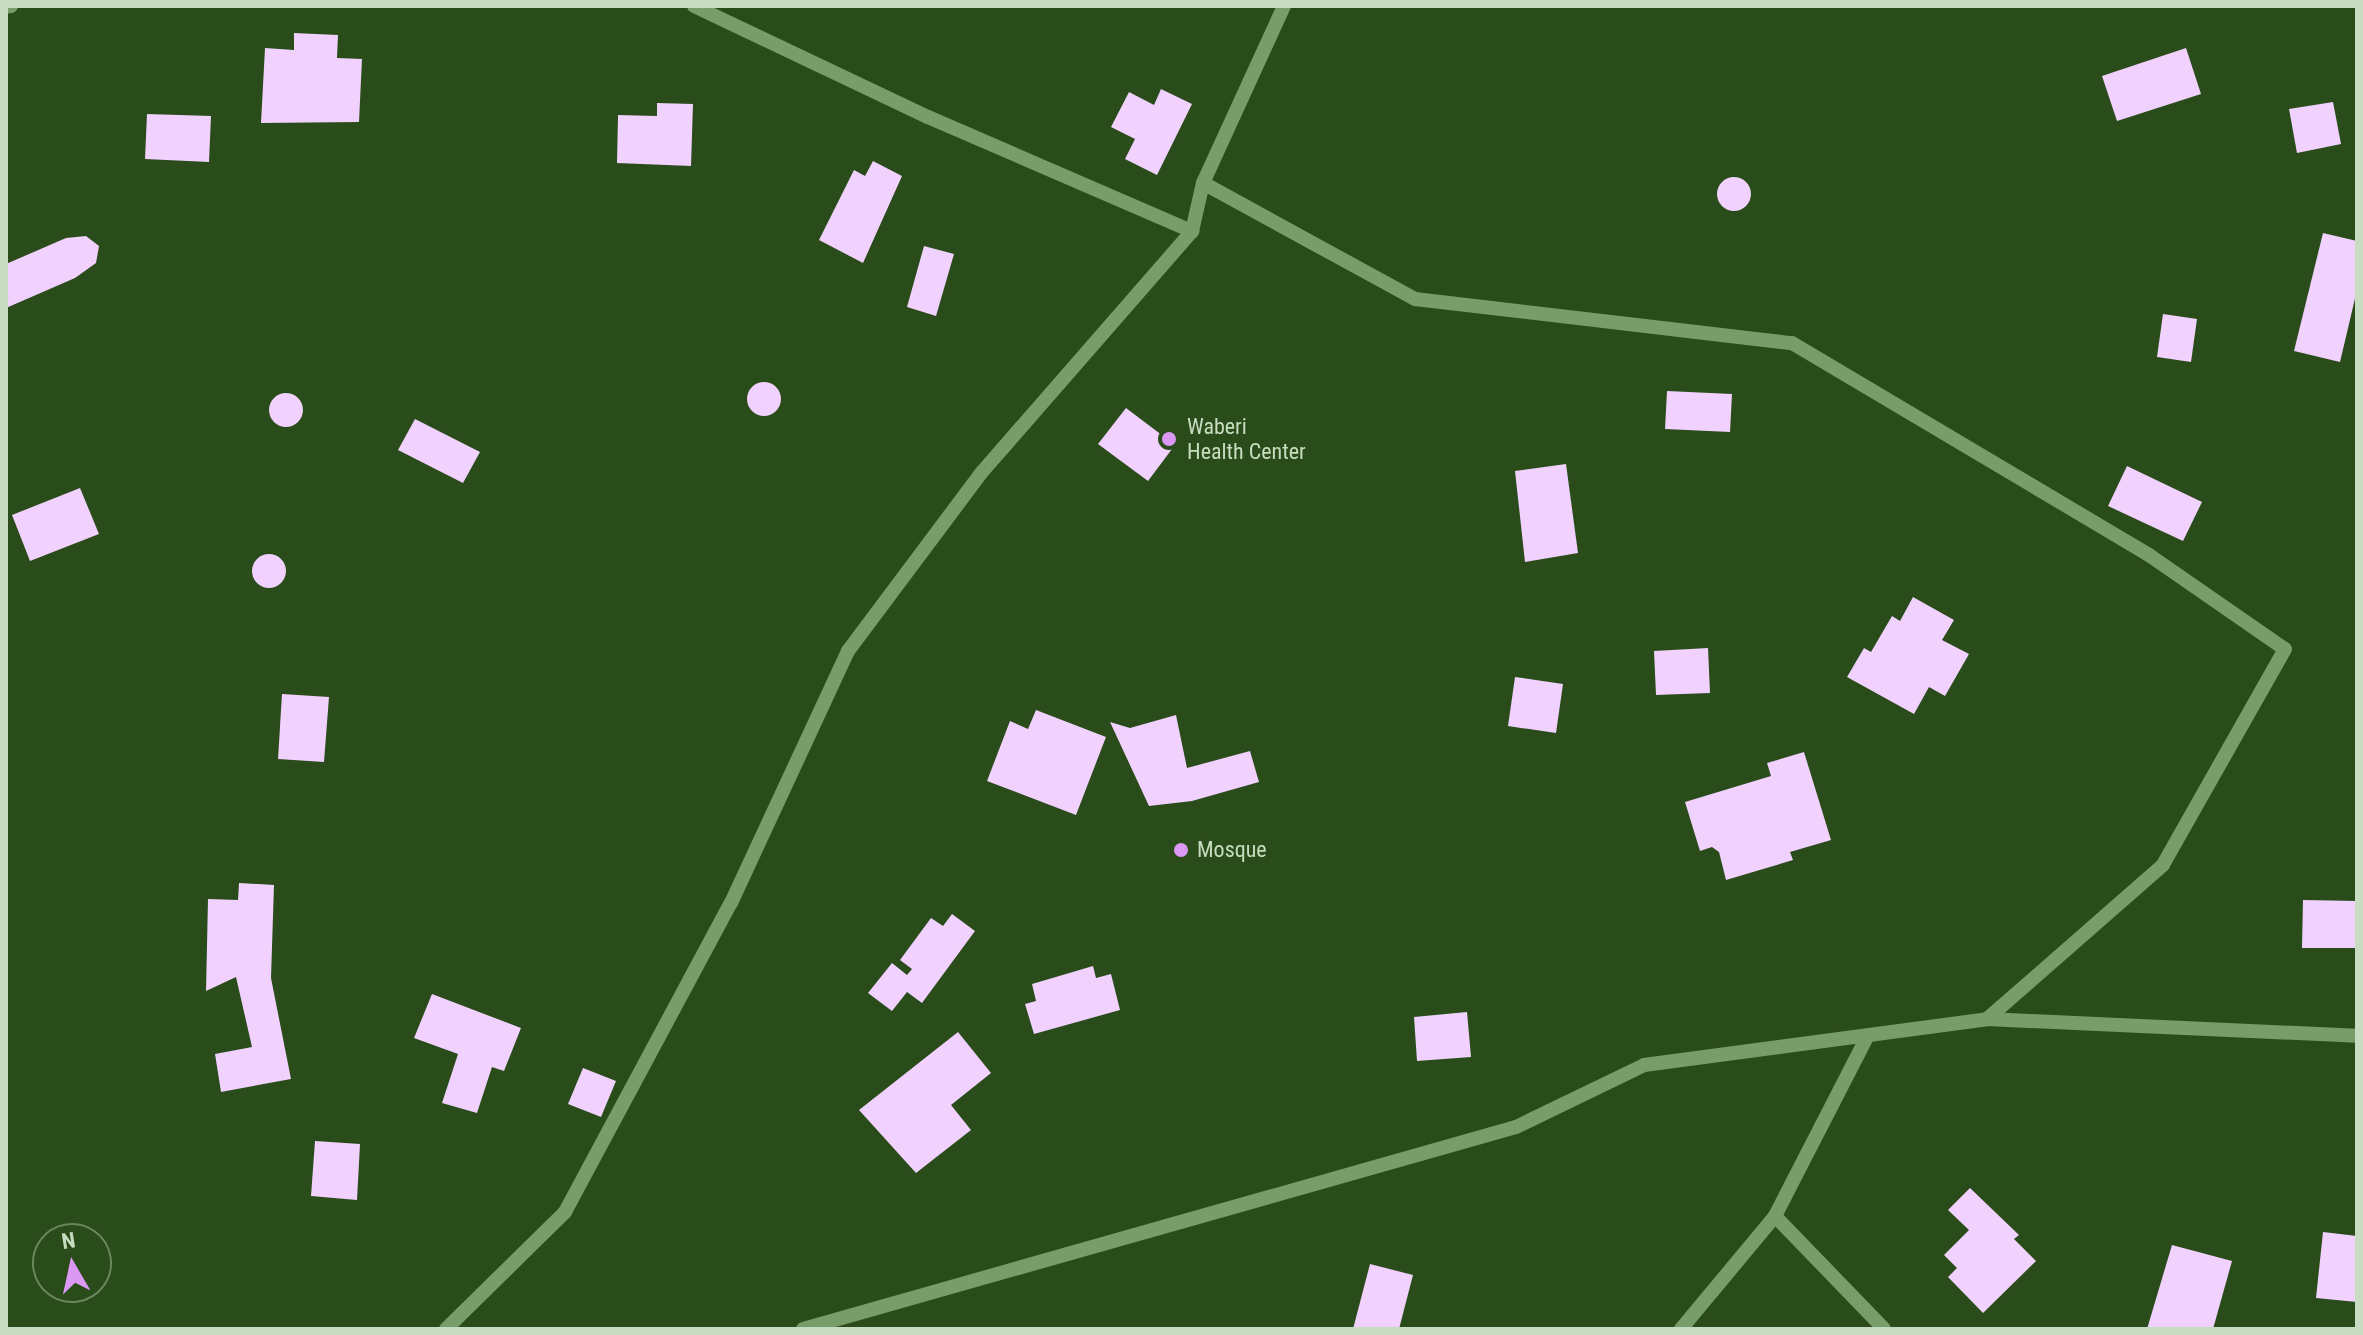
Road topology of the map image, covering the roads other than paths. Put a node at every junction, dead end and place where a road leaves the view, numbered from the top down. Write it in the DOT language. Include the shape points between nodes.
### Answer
graph roads {
  1 [pos="694,6"];
  2 [pos="1284,6"];
  3 [pos="1203,183"];
  4 [pos="1192,231"];
  5 [pos="1987,1019"];
  6 [pos="2357,1036"];
  7 [pos="1866,1039"];
  8 [pos="1775,1216"];
  9 [pos="446,1329"];
  10 [pos="803,1329"];
  11 [pos="1681,1329"];
  12 [pos="1884,1329"];
  1 -- 4 [label="street" via="914,111"];
  2 -- 3 [label="street"];
  3 -- 4 [label="street"];
  3 -- 5 [label="street" via="1415,299 1792,343 2149,555 2285,649 2163,865"];
  4 -- 9 [label="street" via="982,472 848,651 731,903 565,1212"];
  5 -- 6 [label="street"];
  5 -- 7 [label="street"];
  7 -- 8 [label="street"];
  7 -- 10 [label="street" via="1644,1065 1516,1127"];
  8 -- 11 [label="street"];
  8 -- 12 [label="street"];
}
